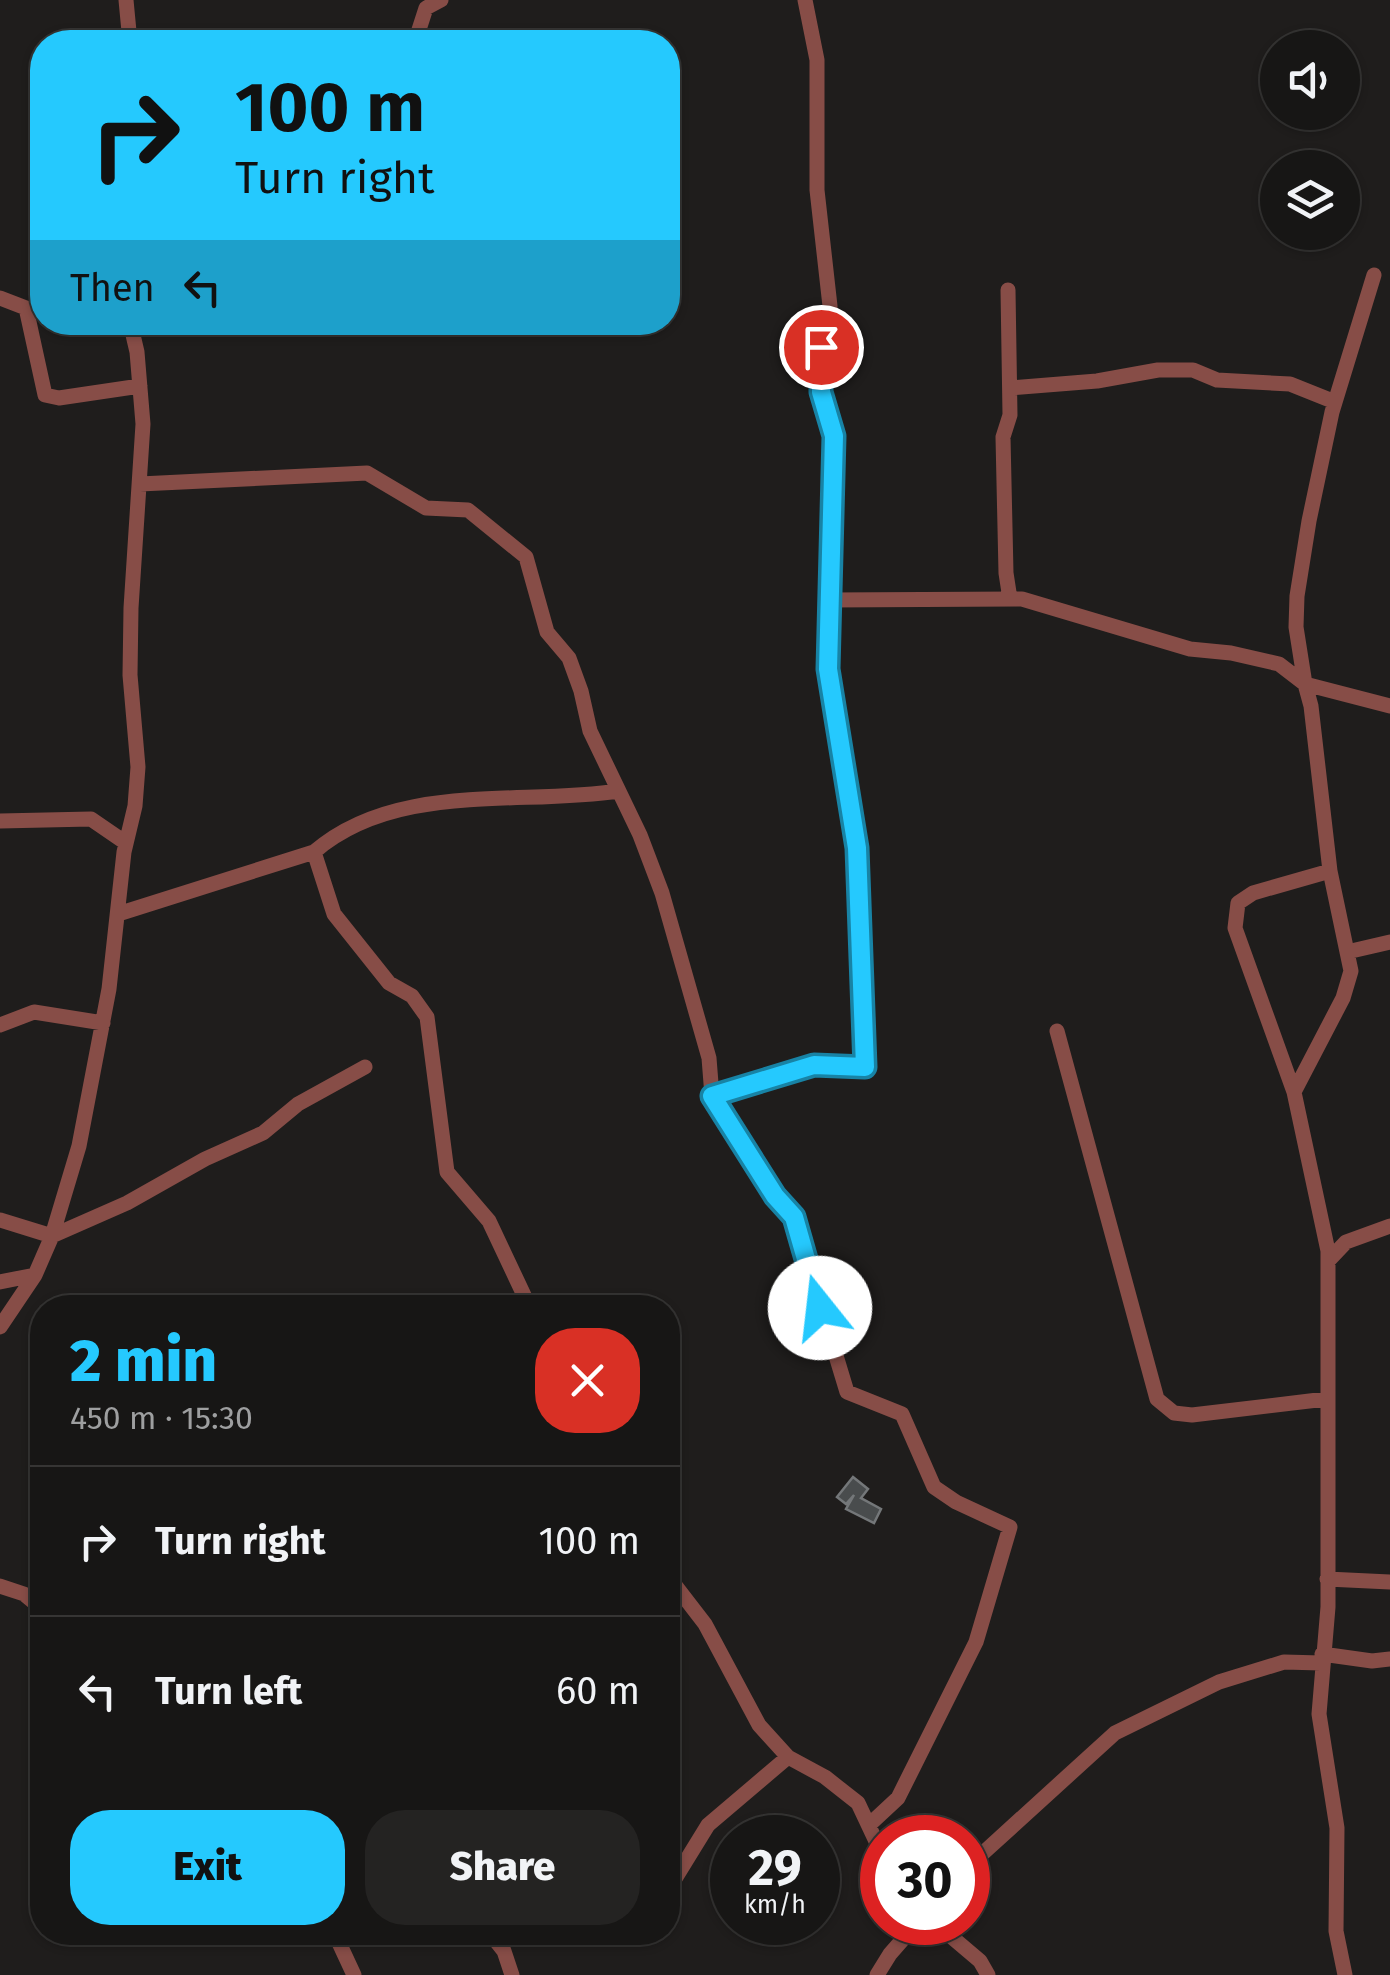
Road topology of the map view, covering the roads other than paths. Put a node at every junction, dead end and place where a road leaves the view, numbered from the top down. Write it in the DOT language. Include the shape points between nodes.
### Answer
graph roads {
  1 [pos="126,0"];
  2 [pos="440,0"];
  3 [pos="805,0"];
  4 [pos="129,30"];
  5 [pos="419,30"];
  6 [pos="1374,276"];
  7 [pos="1008,290"];
  8 [pos="0,298"];
  9 [pos="30,326"];
  10 [pos="32,335"];
  11 [pos="133,335"];
  12 [pos="140,386"];
  13 [pos="1010,388"];
  14 [pos="1335,402"];
  15 [pos="140,484"];
  16 [pos="1010,598"];
  17 [pos="828,600"];
  18 [pos="1305,684"];
  19 [pos="1390,706"];
  20 [pos="619,791"];
  21 [pos="0,821"];
  22 [pos="126,844"];
  23 [pos="314,852"];
  24 [pos="1330,871"];
  25 [pos="118,914"];
  26 [pos="1390,942"];
  27 [pos="1348,952"];
  28 [pos="103,1023"];
  29 [pos="0,1025"];
  30 [pos="1057,1031"];
  31 [pos="364,1068"];
  32 [pos="1294,1092"];
  33 [pos="712,1096"];
  34 [pos="0,1220"];
  35 [pos="1390,1226"];
  36 [pos="52,1236"];
  37 [pos="1328,1261"];
  38 [pos="35,1275"];
  39 [pos="0,1282"];
  40 [pos="524,1295"];
  41 [pos="0,1327"];
  42 [pos="1326,1399"];
  43 [pos="1328,1579"];
  44 [pos="1390,1582"];
  45 [pos="0,1586"];
  46 [pos="680,1592"];
  47 [pos="30,1599"];
  48 [pos="1321,1658"];
  49 [pos="1390,1659"];
  50 [pos="788,1757"];
  51 [pos="864,1815"];
  52 [pos="880,1815"];
  53 [pos="990,1847"];
  54 [pos="680,1870"];
  55 [pos="340,1945"];
  56 [pos="499,1945"];
  57 [pos="898,1945"];
  58 [pos="961,1945"];
  59 [pos="354,1975"];
  60 [pos="512,1975"];
  61 [pos="876,1975"];
  62 [pos="988,1975"];
  63 [pos="1345,1975"];
  1 -- 4 [label="street"];
  2 -- 5 [label="street" via="426,8"];
  3 -- 17 [label="street" via="816,60 817,190 830,306 820,364 834,436"];
  6 -- 14 [label="street"];
  7 -- 13 [label="street"];
  8 -- 9 [label="street" via="26,308"];
  10 -- 12 [label="street" via="45,395"];
  11 -- 12 [label="street"];
  12 -- 15 [label="street"];
  13 -- 14 [label="street" via="1193,370 1217,380 1290,384"];
  13 -- 16 [label="street" via="1004,437"];
  14 -- 18 [label="street" via="1297,596"];
  15 -- 20 [label="street" via="367,473 426,508 468,510 526,557 548,632 569,658 590,730"];
  15 -- 22 [label="street" via="130,675 138,767"];
  16 -- 17 [label="street"];
  16 -- 18 [label="street" via="1190,649 1279,664"];
  17 -- 33 [label="street" via="828,669 857,848 865,1067 814,1065"];
  18 -- 19 [label="street"];
  18 -- 24 [label="street"];
  20 -- 23 [label="street" via="392,812 334,836"];
  20 -- 33 [label="street" via="672,923 709,1058"];
  21 -- 22 [label="street" via="91,819"];
  22 -- 25 [label="street"];
  23 -- 25 [label="street"];
  23 -- 40 [label="street" via="334,914 389,983 412,996 427,1017 448,1172 489,1220"];
  24 -- 27 [label="street"];
  24 -- 32 [label="street" via="1238,903 1235,928"];
  25 -- 28 [label="street"];
  26 -- 27 [label="street"];
  27 -- 32 [label="street" via="1352,971 1343,998"];
  28 -- 29 [label="street" via="34,1012"];
  28 -- 36 [label="street" via="79,1146"];
  30 -- 42 [label="street" via="1157,1400 1192,1416"];
  31 -- 36 [label="street" via="263,1132"];
  32 -- 37 [label="street"];
  33 -- 52 [label="street" via="794,1217 848,1392 902,1414 934,1487 1010,1527 976,1642 898,1798"];
  34 -- 36 [label="street"];
  35 -- 37 [label="street" via="1346,1242"];
  36 -- 38 [label="street"];
  37 -- 42 [label="street"];
  38 -- 39 [label="street"];
  38 -- 41 [label="street"];
  42 -- 43 [label="street"];
  43 -- 44 [label="street"];
  43 -- 48 [label="street"];
  45 -- 47 [label="street"];
  46 -- 50 [label="street" via="759,1725"];
  48 -- 49 [label="street"];
  48 -- 53 [label="street" via="1219,1682 1115,1732"];
  48 -- 63 [label="street" via="1318,1714 1337,1828 1336,1931"];
  50 -- 51 [label="street" via="858,1802"];
  50 -- 54 [label="street" via="708,1825"];
  55 -- 59 [label="street"];
  56 -- 60 [label="street"];
  57 -- 61 [label="street"];
  58 -- 62 [label="street"];
}
